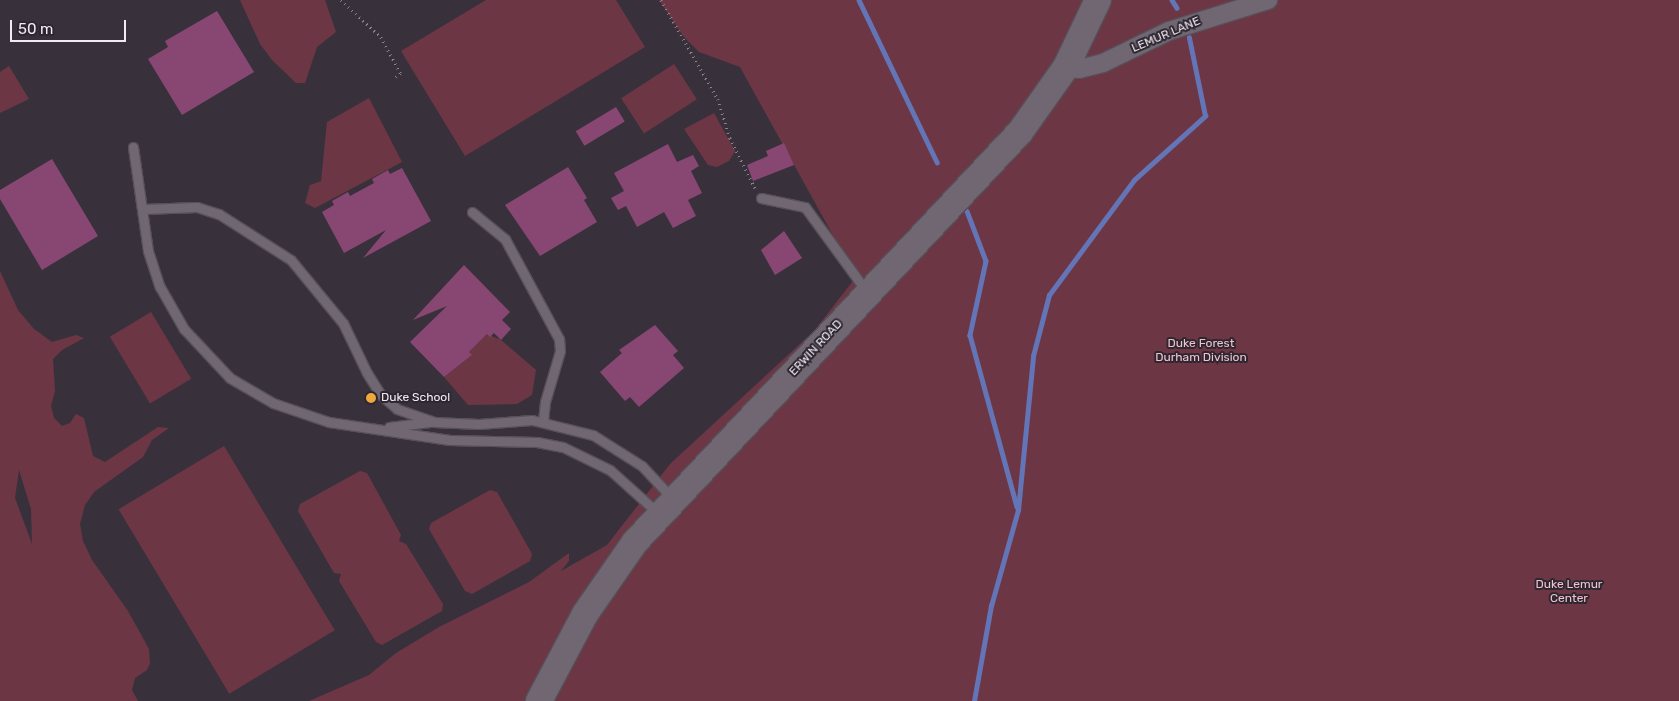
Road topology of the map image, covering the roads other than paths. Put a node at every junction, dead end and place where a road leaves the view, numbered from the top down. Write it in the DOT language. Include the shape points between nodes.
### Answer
graph roads {
  1 [pos="1098,0"];
  2 [pos="1268,0"];
  3 [pos="1066,67"];
  4 [pos="133,147"];
  5 [pos="760,198"];
  6 [pos="143,209"];
  7 [pos="472,212"];
  8 [pos="868,292"];
  9 [pos="434,422"];
  10 [pos="543,422"];
  11 [pos="378,428"];
  12 [pos="666,507"];
  13 [pos="539,701"];
  1 -- 3 [label="main road, ERWIN ROAD"];
  2 -- 3 [label="street, LEMUR LANE" via="1185,25 1103,63 1079,69"];
  3 -- 8 [label="main road, ERWIN ROAD" via="1020,132"];
  4 -- 6 [label="lane"];
  5 -- 8 [label="lane" via="805,207"];
  6 -- 9 [label="lane" via="197,207 219,214 278,250 291,260 343,323 380,394 397,409"];
  6 -- 11 [label="lane" via="148,251 160,287 184,329 230,378 283,406 329,422"];
  7 -- 10 [label="lane" via="505,239 559,339 560,351 545,402"];
  8 -- 12 [label="main road, ERWIN ROAD"];
  9 -- 10 [label="lane"];
  9 -- 11 [label="lane"];
  10 -- 12 [label="lane" via="593,435 615,446 642,466"];
  11 -- 12 [label="lane" via="450,440 537,442 563,447 610,470"];
  12 -- 13 [label="main road, ERWIN ROAD" via="599,592"];
}
